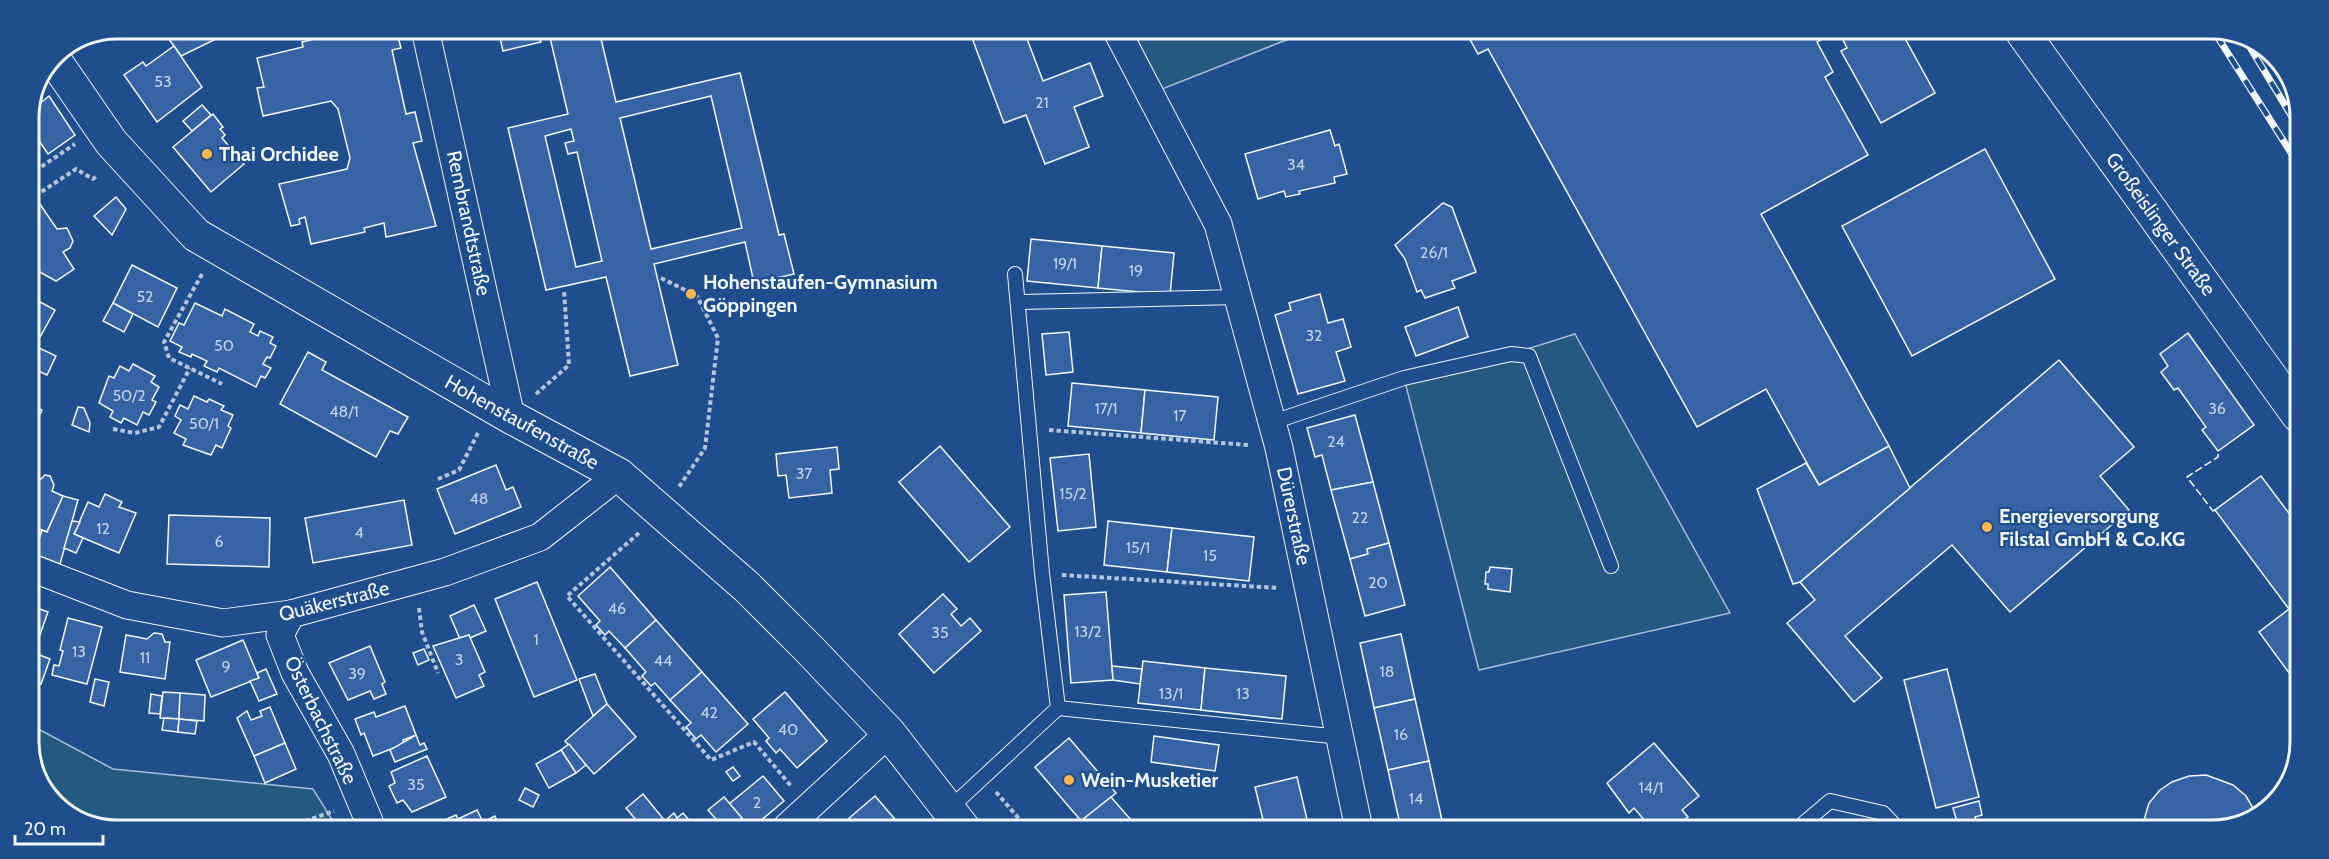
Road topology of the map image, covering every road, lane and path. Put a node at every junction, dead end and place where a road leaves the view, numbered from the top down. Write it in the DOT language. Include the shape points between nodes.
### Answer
graph roads {
  1 [pos="427,39"];
  2 [pos="1121,39"];
  3 [pos="2027,39"];
  4 [pos="59,66"];
  5 [pos="101,127"];
  6 [pos="123,155"];
  7 [pos="39,168"];
  8 [pos="39,193"];
  9 [pos="217,247"];
  10 [pos="1015,274"];
  11 [pos="661,278"];
  12 [pos="564,290"];
  13 [pos="1239,297"];
  14 [pos="1020,302"];
  15 [pos="190,368"];
  16 [pos="222,384"];
  17 [pos="2290,404"];
  18 [pos="502,411"];
  19 [pos="113,429"];
  20 [pos="1031,429"];
  21 [pos="1276,435"];
  22 [pos="619,476"];
  23 [pos="438,479"];
  24 [pos="662,512"];
  25 [pos="1611,566"];
  26 [pos="39,571"];
  27 [pos="1042,573"];
  28 [pos="415,581"];
  29 [pos="1310,590"];
  30 [pos="291,614"];
  31 [pos="438,673"];
  32 [pos="1058,708"];
  33 [pos="889,733"];
  34 [pos="1341,737"];
  35 [pos="982,776"];
  36 [pos="360,801"];
  37 [pos="808,808"];
  38 [pos="956,819"];
  39 [pos="308,820"];
  40 [pos="368,820"];
  41 [pos="795,820"];
  42 [pos="1020,820"];
  43 [pos="1357,820"];
  44 [pos="1808,820"];
  45 [pos="1890,820"];
  1 -- 18 [label="street, Rembrandtstraße"];
  2 -- 13 [label="street, Dürerstraße" via="1218,224"];
  3 -- 17 [label="main road, Großeislinger Straße"];
  4 -- 5 [label="main road, Hohenstaufenstraße"];
  5 -- 6 [label="main road, Hohenstaufenstraße"];
  5 -- 7 [label="path"];
  6 -- 8 [label="path" via="93,179 76,169"];
  6 -- 9 [label="main road, Hohenstaufenstraße" via="196,235"];
  9 -- 15 [label="path" via="164,342 169,358"];
  9 -- 18 [label="main road, Hohenstaufenstraße"];
  10 -- 14 [label="lane"];
  11 -- 24 [label="path" via="697,296 717,339 705,448"];
  12 -- 18 [label="path" via="570,365"];
  13 -- 14 [label="lane"];
  13 -- 21 [label="street, Dürerstraße"];
  14 -- 20 [label="lane"];
  15 -- 16 [label="path"];
  15 -- 19 [label="path" via="159,427 135,433"];
  18 -- 22 [label="main road, Hohenstaufenstraße"];
  18 -- 23 [label="path" via="459,470"];
  20 -- 21 [label="path"];
  20 -- 27 [label="lane"];
  21 -- 25 [label="lane" via="1404,378 1510,354 1528,356"];
  21 -- 29 [label="street, Dürerstraße"];
  22 -- 24 [label="main road, Hohenstaufenstraße"];
  22 -- 28 [label="street, Quäkerstraße" via="540,537"];
  24 -- 33 [label="main road, Hohenstaufenstraße" via="747,587"];
  24 -- 37 [label="path" via="567,596 711,760 754,742"];
  26 -- 30 [label="street, Quäkerstraße" via="127,605 222,623"];
  27 -- 29 [label="path"];
  27 -- 32 [label="lane"];
  28 -- 30 [label="street, Quäkerstraße"];
  28 -- 31 [label="path" via="422,632"];
  29 -- 34 [label="street, Dürerstraße"];
  30 -- 36 [label="street, Österbachstraße" via="280,635 296,673 341,754"];
  32 -- 34 [label="lane"];
  32 -- 35 [label="lane"];
  33 -- 37 [label="street"];
  33 -- 38 [label="main road, Hohenstaufenstraße"];
  34 -- 43 [label="street, Dürerstraße"];
  35 -- 38 [label="lane"];
  35 -- 42 [label="path"];
  36 -- 39 [label="path"];
  36 -- 40 [label="street, Österbachstraße"];
  37 -- 41 [label="street"];
  44 -- 45 [label="lane" via="1830,801 1883,813"];
}
